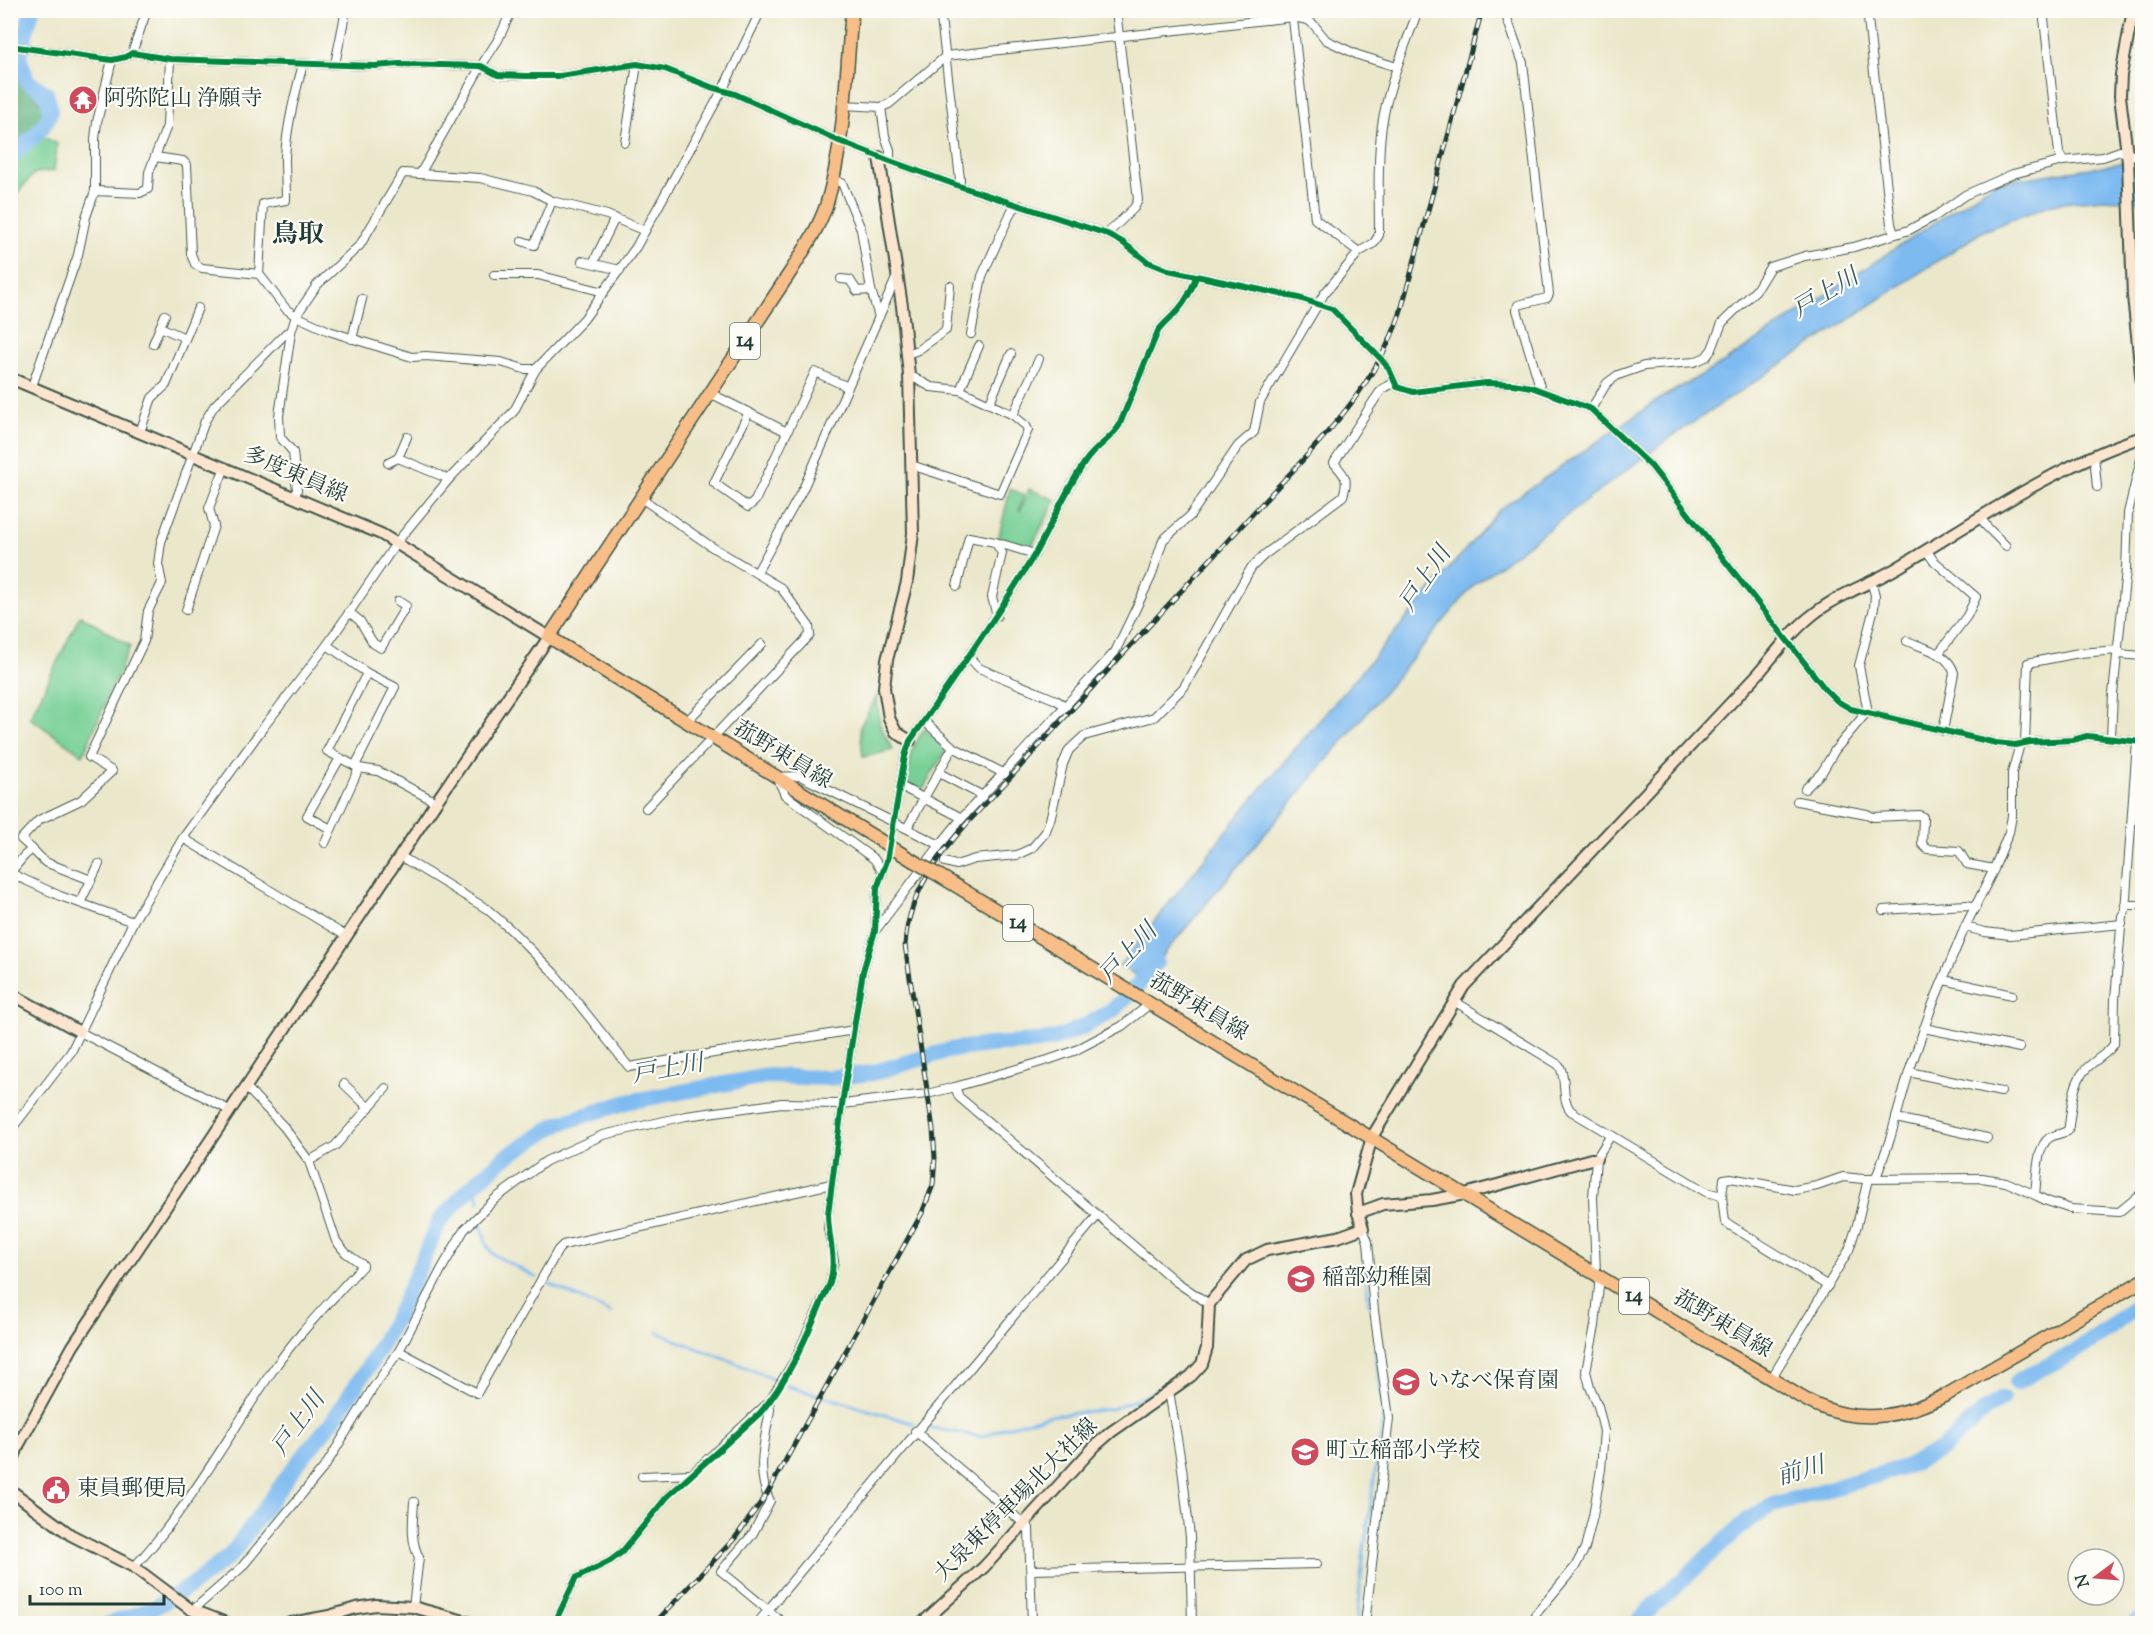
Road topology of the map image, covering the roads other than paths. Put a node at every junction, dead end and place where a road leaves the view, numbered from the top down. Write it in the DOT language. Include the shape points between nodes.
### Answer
graph roads {
  1 [pos="147,10"];
  2 [pos="346,10"];
  3 [pos="512,10"];
  4 [pos="761,10"];
  5 [pos="852,10"];
  6 [pos="940,10"];
  7 [pos="1116,10"];
  8 [pos="1418,10"];
  9 [pos="1504,10"];
  10 [pos="1867,10"];
  11 [pos="2043,10"];
  12 [pos="2133,10"];
  13 [pos="1293,14"];
  14 [pos="1119,37"];
  15 [pos="11,46"];
  16 [pos="132,53"];
  17 [pos="946,56"];
  18 [pos="170,59"];
  19 [pos="112,60"];
  20 [pos="303,64"];
  21 [pos="335,64"];
  22 [pos="637,64"];
  23 [pos="481,66"];
  24 [pos="1397,67"];
  25 [pos="723,90"];
  26 [pos="843,105"];
  27 [pos="881,107"];
  28 [pos="839,141"];
  29 [pos="625,142"];
  30 [pos="155,157"];
  31 [pos="879,157"];
  32 [pos="2128,157"];
  33 [pos="2142,158"];
  34 [pos="2063,160"];
  35 [pos="890,161"];
  36 [pos="420,174"];
  37 [pos="833,180"];
  38 [pos="959,186"];
  39 [pos="95,191"];
  40 [pos="552,201"];
  41 [pos="1020,205"];
  42 [pos="615,218"];
  43 [pos="645,231"];
  44 [pos="1107,234"];
  45 [pos="1894,234"];
  46 [pos="522,241"];
  47 [pos="1359,252"];
  48 [pos="582,261"];
  49 [pos="593,263"];
  50 [pos="620,270"];
  51 [pos="259,274"];
  52 [pos="495,275"];
  53 [pos="897,276"];
  54 [pos="1196,277"];
  55 [pos="841,279"];
  56 [pos="950,286"];
  57 [pos="871,290"];
  58 [pos="604,292"];
  59 [pos="362,299"];
  60 [pos="1318,304"];
  61 [pos="198,308"];
  62 [pos="165,315"];
  63 [pos="296,316"];
  64 [pos="879,317"];
  65 [pos="160,327"];
  66 [pos="291,332"];
  67 [pos="971,334"];
  68 [pos="185,338"];
  69 [pos="352,339"];
  70 [pos="153,344"];
  71 [pos="979,346"];
  72 [pos="907,354"];
  73 [pos="1011,354"];
  74 [pos="1039,359"];
  75 [pos="536,369"];
  76 [pos="909,375"];
  77 [pos="10,378"];
  78 [pos="1394,383"];
  79 [pos="2142,384"];
  80 [pos="32,386"];
  81 [pos="848,387"];
  82 [pos="960,390"];
  83 [pos="1541,390"];
  84 [pos="710,393"];
  85 [pos="989,404"];
  86 [pos="1591,409"];
  87 [pos="749,412"];
  88 [pos="1013,415"];
  89 [pos="140,432"];
  90 [pos="788,432"];
  91 [pos="407,437"];
  92 [pos="2142,437"];
  93 [pos="194,454"];
  94 [pos="2094,455"];
  95 [pos="2142,455"];
  96 [pos="398,458"];
  97 [pos="388,463"];
  98 [pos="911,465"];
  99 [pos="225,468"];
  100 [pos="449,478"];
  101 [pos="2097,487"];
  102 [pos="295,497"];
  103 [pos="641,498"];
  104 [pos="1981,518"];
  105 [pos="397,542"];
  106 [pos="995,542"];
  107 [pos="2006,546"];
  108 [pos="1926,550"];
  109 [pos="1035,554"];
  110 [pos="757,573"];
  111 [pos="1871,581"];
  112 [pos="957,586"];
  113 [pos="398,601"];
  114 [pos="186,610"];
  115 [pos="349,612"];
  116 [pos="997,616"];
  117 [pos="549,637"];
  118 [pos="1786,640"];
  119 [pos="1907,641"];
  120 [pos="762,644"];
  121 [pos="327,645"];
  122 [pos="2119,652"];
  123 [pos="1938,654"];
  124 [pos="2142,656"];
  125 [pos="969,657"];
  126 [pos="368,673"];
  127 [pos="1066,707"];
  128 [pos="1866,713"];
  129 [pos="924,721"];
  130 [pos="686,722"];
  131 [pos="1943,731"];
  132 [pos="2110,737"];
  133 [pos="712,739"];
  134 [pos="910,741"];
  135 [pos="2140,742"];
  136 [pos="2022,743"];
  137 [pos="953,747"];
  138 [pos="340,758"];
  139 [pos="357,767"];
  140 [pos="939,773"];
  141 [pos="1005,774"];
  142 [pos="777,777"];
  143 [pos="900,786"];
  144 [pos="1805,789"];
  145 [pos="983,796"];
  146 [pos="924,798"];
  147 [pos="1797,801"];
  148 [pos="436,802"];
  149 [pos="646,808"];
  150 [pos="962,818"];
  151 [pos="894,822"];
  152 [pos="907,828"];
  153 [pos="331,829"];
  154 [pos="892,832"];
  155 [pos="183,838"];
  156 [pos="325,843"];
  157 [pos="940,844"];
  158 [pos="32,849"];
  159 [pos="400,856"];
  160 [pos="887,861"];
  161 [pos="945,862"];
  162 [pos="99,864"];
  163 [pos="1994,869"];
  164 [pos="883,872"];
  165 [pos="10,873"];
  166 [pos="92,880"];
  167 [pos="80,903"];
  168 [pos="2125,905"];
  169 [pos="2142,905"];
  170 [pos="1976,907"];
  171 [pos="1883,910"];
  172 [pos="133,922"];
  173 [pos="2122,924"];
  174 [pos="1965,927"];
  175 [pos="875,931"];
  176 [pos="346,936"];
  177 [pos="1944,980"];
  178 [pos="10,993"];
  179 [pos="2012,995"];
  180 [pos="1146,1001"];
  181 [pos="1454,1001"];
  182 [pos="1924,1028"];
  183 [pos="80,1032"];
  184 [pos="853,1032"];
  185 [pos="2020,1048"];
  186 [pos="1909,1072"];
  187 [pos="344,1084"];
  188 [pos="246,1087"];
  189 [pos="955,1087"];
  190 [pos="387,1088"];
  191 [pos="2001,1092"];
  192 [pos="842,1101"];
  193 [pos="369,1108"];
  194 [pos="229,1110"];
  195 [pos="1896,1118"];
  196 [pos="10,1131"];
  197 [pos="1611,1135"];
  198 [pos="1372,1137"];
  199 [pos="1987,1138"];
  200 [pos="1596,1159"];
  201 [pos="309,1161"];
  202 [pos="1872,1178"];
  203 [pos="831,1184"];
  204 [pos="2142,1193"];
  205 [pos="1465,1194"];
  206 [pos="2035,1195"];
  207 [pos="1722,1196"];
  208 [pos="1358,1213"];
  209 [pos="1098,1215"];
  210 [pos="1363,1228"];
  211 [pos="1598,1275"];
  212 [pos="2142,1281"];
  213 [pos="1828,1286"];
  214 [pos="1209,1304"];
  215 [pos="399,1351"];
  216 [pos="1771,1379"];
  217 [pos="1169,1391"];
  218 [pos="769,1402"];
  219 [pos="915,1431"];
  220 [pos="10,1468"];
  221 [pos="691,1474"];
  222 [pos="642,1476"];
  223 [pos="10,1490"];
  224 [pos="414,1502"];
  225 [pos="1024,1524"];
  226 [pos="1317,1564"];
  227 [pos="134,1567"];
  228 [pos="1192,1567"];
  229 [pos="1031,1570"];
  230 [pos="413,1607"];
  231 [pos="191,1609"];
  232 [pos="768,1610"];
  233 [pos="332,1620"];
  234 [pos="229,1623"];
  235 [pos="286,1623"];
  236 [pos="475,1623"];
  237 [pos="554,1623"];
  238 [pos="756,1623"];
  239 [pos="784,1623"];
  240 [pos="921,1623"];
  241 [pos="1032,1623"];
  242 [pos="1192,1623"];
  243 [pos="1365,1623"];
  244 [pos="1531,1623"];
  1 -- 16 [label="street"];
  2 -- 21 [label="street"];
  3 -- 23 [label="street"];
  4 -- 25 [label="street"];
  5 -- 26 [label="main road, 14"];
  6 -- 17 [label="street"];
  7 -- 14 [label="street"];
  8 -- 24 [label="street"];
  9 -- 83 [label="street" via="1523,63 1549,294 1547,298 1518,305 1517,310"];
  10 -- 45 [label="street"];
  11 -- 34 [label="street"];
  12 -- 32 [label="street" via="2120,96"];
  13 -- 14 [label="street"];
  13 -- 24 [label="street" via="1308,20 1326,40"];
  13 -- 47 [label="street" via="1314,219"];
  14 -- 17 [label="street"];
  14 -- 44 [label="street" via="1138,200"];
  15 -- 19 [label="street"];
  16 -- 18 [label="street"];
  16 -- 19 [label="street"];
  17 -- 27 [label="street"];
  17 -- 38 [label="street"];
  18 -- 20 [label="street"];
  18 -- 30 [label="street" via="167,126"];
  19 -- 39 [label="street" via="94,139"];
  20 -- 21 [label="street"];
  20 -- 51 [label="street" via="291,109 285,157 286,200 263,204"];
  21 -- 23 [label="street"];
  22 -- 23 [label="street" via="560,76 498,75"];
  22 -- 25 [label="street" via="665,69"];
  22 -- 29 [label="street"];
  23 -- 36 [label="street"];
  24 -- 47 [label="street" via="1382,123 1378,235 1374,243"];
  25 -- 28 [label="street"];
  25 -- 43 [label="street"];
  26 -- 27 [label="street"];
  26 -- 28 [label="main road, 14"];
  27 -- 35 [label="street"];
  28 -- 31 [label="street"];
  28 -- 37 [label="main road, 14"];
  30 -- 39 [label="street" via="148,189 140,193"];
  30 -- 51 [label="street" via="187,165 190,254 195,264"];
  31 -- 35 [label="street"];
  31 -- 53 [label="street"];
  32 -- 33 [label="street"];
  32 -- 34 [label="street" via="2120,151 2103,157"];
  32 -- 79 [label="street" via="2133,296"];
  34 -- 45 [label="street" via="2013,174 1965,195 1909,230"];
  35 -- 38 [label="street"];
  36 -- 40 [label="street" via="480,178 533,191"];
  36 -- 63 [label="street" via="403,172 360,245 317,285"];
  37 -- 57 [label="street" via="842,183 861,229"];
  37 -- 84 [label="main road, 14" via="814,233"];
  38 -- 41 [label="street"];
  39 -- 80 [label="street" via="78,255"];
  40 -- 42 [label="street"];
  40 -- 46 [label="street" via="534,245"];
  41 -- 44 [label="street"];
  41 -- 67 [label="street" via="1012,210 982,276"];
  42 -- 43 [label="street"];
  42 -- 49 [label="street"];
  43 -- 50 [label="street"];
  44 -- 54 [label="street" via="1148,261"];
  45 -- 86 [label="street" via="1770,267 1756,290 1722,323 1706,357 1694,362 1644,366 1618,375 1607,383"];
  47 -- 60 [label="street"];
  48 -- 49 [label="street"];
  49 -- 50 [label="street"];
  50 -- 58 [label="street"];
  51 -- 63 [label="street"];
  52 -- 58 [label="street" via="538,275"];
  53 -- 64 [label="street"];
  53 -- 72 [label="street"];
  54 -- 60 [label="street"];
  54 -- 109 [label="street" via="1177,311 1158,331 1119,426 1086,461"];
  55 -- 57 [label="street" via="850,280 857,291"];
  56 -- 72 [label="street" via="946,330 918,351"];
  57 -- 64 [label="street"];
  58 -- 75 [label="street"];
  59 -- 69 [label="street"];
  60 -- 78 [label="street" via="1343,318 1389,369"];
  60 -- 127 [label="street" via="1260,402 1254,432 1238,446 1190,516 1164,540 1115,652"];
  61 -- 68 [label="street"];
  62 -- 65 [label="street"];
  63 -- 66 [label="street"];
  63 -- 69 [label="street"];
  64 -- 81 [label="street"];
  65 -- 68 [label="street"];
  65 -- 70 [label="street"];
  66 -- 93 [label="street" via="214,406"];
  66 -- 102 [label="street" via="279,416 280,437 293,452"];
  68 -- 89 [label="street" via="166,385 152,398"];
  69 -- 75 [label="street" via="412,357 501,362"];
  71 -- 82 [label="street"];
  72 -- 76 [label="street"];
  73 -- 85 [label="street"];
  74 -- 88 [label="street"];
  75 -- 100 [label="street" via="514,411"];
  76 -- 82 [label="street" via="931,387"];
  76 -- 98 [label="street"];
  77 -- 80 [label="street, 多度東員線"];
  78 -- 83 [label="street" via="1413,392 1486,383"];
  78 -- 161 [label="street" via="1382,389 1334,463 1345,476 1343,496 1251,568 1184,687 1173,699 1154,717 1084,736 1069,750 1050,820 1032,848 1017,855 956,865"];
  80 -- 89 [label="street, 多度東員線"];
  81 -- 90 [label="street" via="815,372"];
  81 -- 110 [label="street" via="803,489"];
  82 -- 85 [label="street"];
  83 -- 86 [label="street"];
  84 -- 87 [label="street"];
  84 -- 103 [label="main road, 14"];
  85 -- 88 [label="street"];
  86 -- 118 [label="street" via="1648,462"];
  87 -- 90 [label="street"];
  87 -- 90 [label="street" via="714,483 748,507 755,501"];
  88 -- 98 [label="street" via="1026,426 1028,434 1000,494"];
  89 -- 93 [label="street, 多度東員線"];
  91 -- 96 [label="street"];
  92 -- 94 [label="street"];
  93 -- 99 [label="street, 多度東員線"];
  93 -- 158 [label="street" via="161,542 158,564 162,583 148,611 144,640 89,757 112,771 81,800 39,820 21,839"];
  94 -- 101 [label="street"];
  94 -- 104 [label="street"];
  95 -- 122 [label="street" via="2128,513"];
  96 -- 97 [label="street"];
  96 -- 100 [label="street"];
  98 -- 134 [label="street" via="913,532 907,582 887,660 884,688 896,732"];
  99 -- 102 [label="street, 多度東員線"];
  99 -- 114 [label="street" via="208,508 214,525"];
  100 -- 105 [label="street"];
  102 -- 105 [label="street, 多度東員線"];
  103 -- 110 [label="street"];
  103 -- 117 [label="main road, 14"];
  104 -- 107 [label="street"];
  104 -- 108 [label="street"];
  105 -- 115 [label="street"];
  105 -- 117 [label="street, 多度東員線"];
  106 -- 109 [label="street"];
  106 -- 112 [label="street" via="969,537"];
  106 -- 116 [label="street" via="1002,553 992,597"];
  108 -- 111 [label="street"];
  108 -- 123 [label="street" via="1976,597 1968,616"];
  109 -- 116 [label="street"];
  110 -- 133 [label="street" via="781,588 809,626 810,635"];
  111 -- 118 [label="street" via="1810,616"];
  111 -- 128 [label="street" via="1875,601 1859,666"];
  113 -- 115 [label="street" via="406,606 381,648 373,644 360,621"];
  115 -- 121 [label="street"];
  116 -- 125 [label="street"];
  117 -- 130 [label="main road, 菰野東員線 / 14"];
  117 -- 148 [label="street"];
  118 -- 128 [label="street" via="1837,701"];
  118 -- 181 [label="street"];
  119 -- 123 [label="street"];
  120 -- 130 [label="street"];
  121 -- 126 [label="street"];
  121 -- 155 [label="street"];
  122 -- 124 [label="street"];
  122 -- 132 [label="street"];
  122 -- 136 [label="street" via="2079,653 2028,663"];
  123 -- 131 [label="street" via="1953,667 1954,673"];
  125 -- 127 [label="street" via="979,668"];
  125 -- 129 [label="street"];
  126 -- 138 [label="street" via="327,751"];
  126 -- 139 [label="street" via="395,687"];
  127 -- 141 [label="street"];
  128 -- 131 [label="street"];
  128 -- 144 [label="street"];
  129 -- 134 [label="street"];
  129 -- 137 [label="street"];
  130 -- 133 [label="main road, 菰野東員線 / 14"];
  131 -- 136 [label="street" via="2015,746"];
  132 -- 135 [label="street"];
  132 -- 136 [label="street"];
  133 -- 142 [label="main road, 菰野東員線 / 14"];
  133 -- 149 [label="street"];
  134 -- 143 [label="street"];
  135 -- 168 [label="street"];
  136 -- 163 [label="street" via="2012,773 2009,832"];
  137 -- 140 [label="street"];
  137 -- 141 [label="street"];
  138 -- 139 [label="street"];
  138 -- 153 [label="street" via="307,816"];
  139 -- 148 [label="street" via="378,771"];
  139 -- 153 [label="street"];
  140 -- 145 [label="street"];
  140 -- 146 [label="street"];
  141 -- 145 [label="street"];
  142 -- 151 [label="street" via="800,776"];
  142 -- 164 [label="street" via="785,795 874,860"];
  142 -- 180 [label="main road, 菰野東員線 / 14, bridge"];
  143 -- 146 [label="street"];
  143 -- 151 [label="street"];
  145 -- 150 [label="street"];
  146 -- 150 [label="street"];
  146 -- 152 [label="street"];
  147 -- 163 [label="street" via="1873,817 1919,815 1923,817 1922,844 1927,849 1959,851 1967,864"];
  148 -- 159 [label="street"];
  150 -- 157 [label="street"];
  151 -- 152 [label="street"];
  151 -- 154 [label="street"];
  152 -- 157 [label="street"];
  153 -- 156 [label="street"];
  155 -- 172 [label="street"];
  155 -- 176 [label="street"];
  157 -- 175 [label="street"];
  158 -- 165 [label="street"];
  158 -- 166 [label="street" via="45,862"];
  159 -- 176 [label="street"];
  159 -- 184 [label="street" via="487,909 512,930 554,973 629,1067"];
  160 -- 164 [label="street"];
  162 -- 166 [label="street"];
  163 -- 170 [label="street"];
  164 -- 175 [label="street" via="877,888"];
  165 -- 167 [label="street"];
  166 -- 167 [label="street"];
  167 -- 172 [label="street"];
  168 -- 169 [label="street"];
  168 -- 173 [label="street"];
  170 -- 171 [label="street"];
  170 -- 174 [label="street"];
  172 -- 183 [label="street"];
  173 -- 174 [label="street" via="2010,935"];
  173 -- 206 [label="street" via="2114,1044 2083,1072 2074,1094 2068,1131 2044,1143 2037,1163"];
  174 -- 177 [label="street"];
  175 -- 184 [label="street" via="863,971"];
  176 -- 188 [label="street"];
  177 -- 179 [label="street"];
  177 -- 182 [label="street"];
  178 -- 183 [label="street"];
  180 -- 189 [label="street" via="1122,1026 1074,1051"];
  180 -- 198 [label="main road, 菰野東員線 / 14"];
  181 -- 197 [label="street" via="1556,1063 1562,1072 1567,1107"];
  181 -- 198 [label="street"];
  182 -- 185 [label="street"];
  182 -- 186 [label="street"];
  183 -- 194 [label="street"];
  183 -- 196 [label="street" via="71,1052"];
  184 -- 192 [label="street"];
  186 -- 191 [label="street"];
  186 -- 195 [label="street"];
  187 -- 193 [label="street"];
  188 -- 194 [label="street"];
  188 -- 201 [label="street" via="284,1127"];
  189 -- 192 [label="street" via="927,1094"];
  189 -- 209 [label="street" via="959,1098"];
  190 -- 193 [label="street"];
  192 -- 203 [label="street"];
  192 -- 215 [label="street" via="782,1103 686,1116 603,1135 546,1161 496,1198 464,1230"];
  193 -- 201 [label="street" via="335,1146"];
  194 -- 220 [label="street" via="73,1346 24,1434"];
  195 -- 199 [label="street"];
  195 -- 202 [label="street"];
  197 -- 200 [label="street"];
  197 -- 207 [label="street" via="1706,1192"];
  198 -- 205 [label="main road, 菰野東員線 / 14"];
  198 -- 208 [label="street" via="1356,1194"];
  200 -- 205 [label="street"];
  200 -- 211 [label="street" via="1593,1197"];
  201 -- 227 [label="street" via="336,1241 363,1265 272,1371 218,1457"];
  202 -- 206 [label="street" via="1982,1178 2006,1182"];
  202 -- 207 [label="street" via="1843,1177 1795,1190 1726,1178 1722,1182"];
  202 -- 213 [label="street" via="1851,1244"];
  203 -- 215 [label="street" via="563,1245 477,1393"];
  203 -- 218 [label="street" via="828,1228 833,1271 795,1359"];
  204 -- 206 [label="street" via="2119,1212 2071,1209"];
  205 -- 208 [label="street" via="1383,1204"];
  205 -- 211 [label="main road, 菰野東員線 / 14"];
  207 -- 213 [label="street" via="1724,1218 1730,1226"];
  208 -- 210 [label="street"];
  209 -- 214 [label="street" via="1175,1281"];
  209 -- 219 [label="street"];
  210 -- 214 [label="street" via="1256,1254"];
  210 -- 243 [label="street" via="1368,1242 1389,1418"];
  211 -- 216 [label="main road, 菰野東員線 / 14"];
  211 -- 244 [label="street" via="1595,1326 1586,1371 1604,1431 1593,1516 1585,1548 1575,1567"];
  212 -- 216 [label="main road, 菰野東員線 / 14" via="1948,1394 1900,1414 1847,1415 1814,1404"];
  213 -- 216 [label="street"];
  214 -- 217 [label="street, 大泉東停車場北大社線" via="1207,1348 1202,1364"];
  215 -- 231 [label="street" via="321,1472 241,1568"];
  217 -- 225 [label="street, 大泉東停車場北大社線" via="1095,1446"];
  217 -- 228 [label="street"];
  218 -- 221 [label="street"];
  218 -- 232 [label="street" via="761,1460 764,1490 770,1501 752,1535 721,1571"];
  219 -- 225 [label="street"];
  219 -- 232 [label="street"];
  221 -- 222 [label="street"];
  221 -- 237 [label="street" via="622,1552 576,1578"];
  223 -- 227 [label="street" via="71,1534"];
  224 -- 230 [label="street" via="413,1525 419,1557"];
  225 -- 229 [label="street" via="1029,1528"];
  225 -- 240 [label="street, 大泉東停車場北大社線" via="984,1567"];
  226 -- 228 [label="street"];
  227 -- 231 [label="street"];
  228 -- 229 [label="street"];
  228 -- 242 [label="street"];
  229 -- 241 [label="street"];
  230 -- 233 [label="street" via="367,1606"];
  230 -- 236 [label="street"];
  231 -- 234 [label="street"];
  232 -- 238 [label="street"];
  232 -- 239 [label="street"];
  233 -- 235 [label="street"];
}
